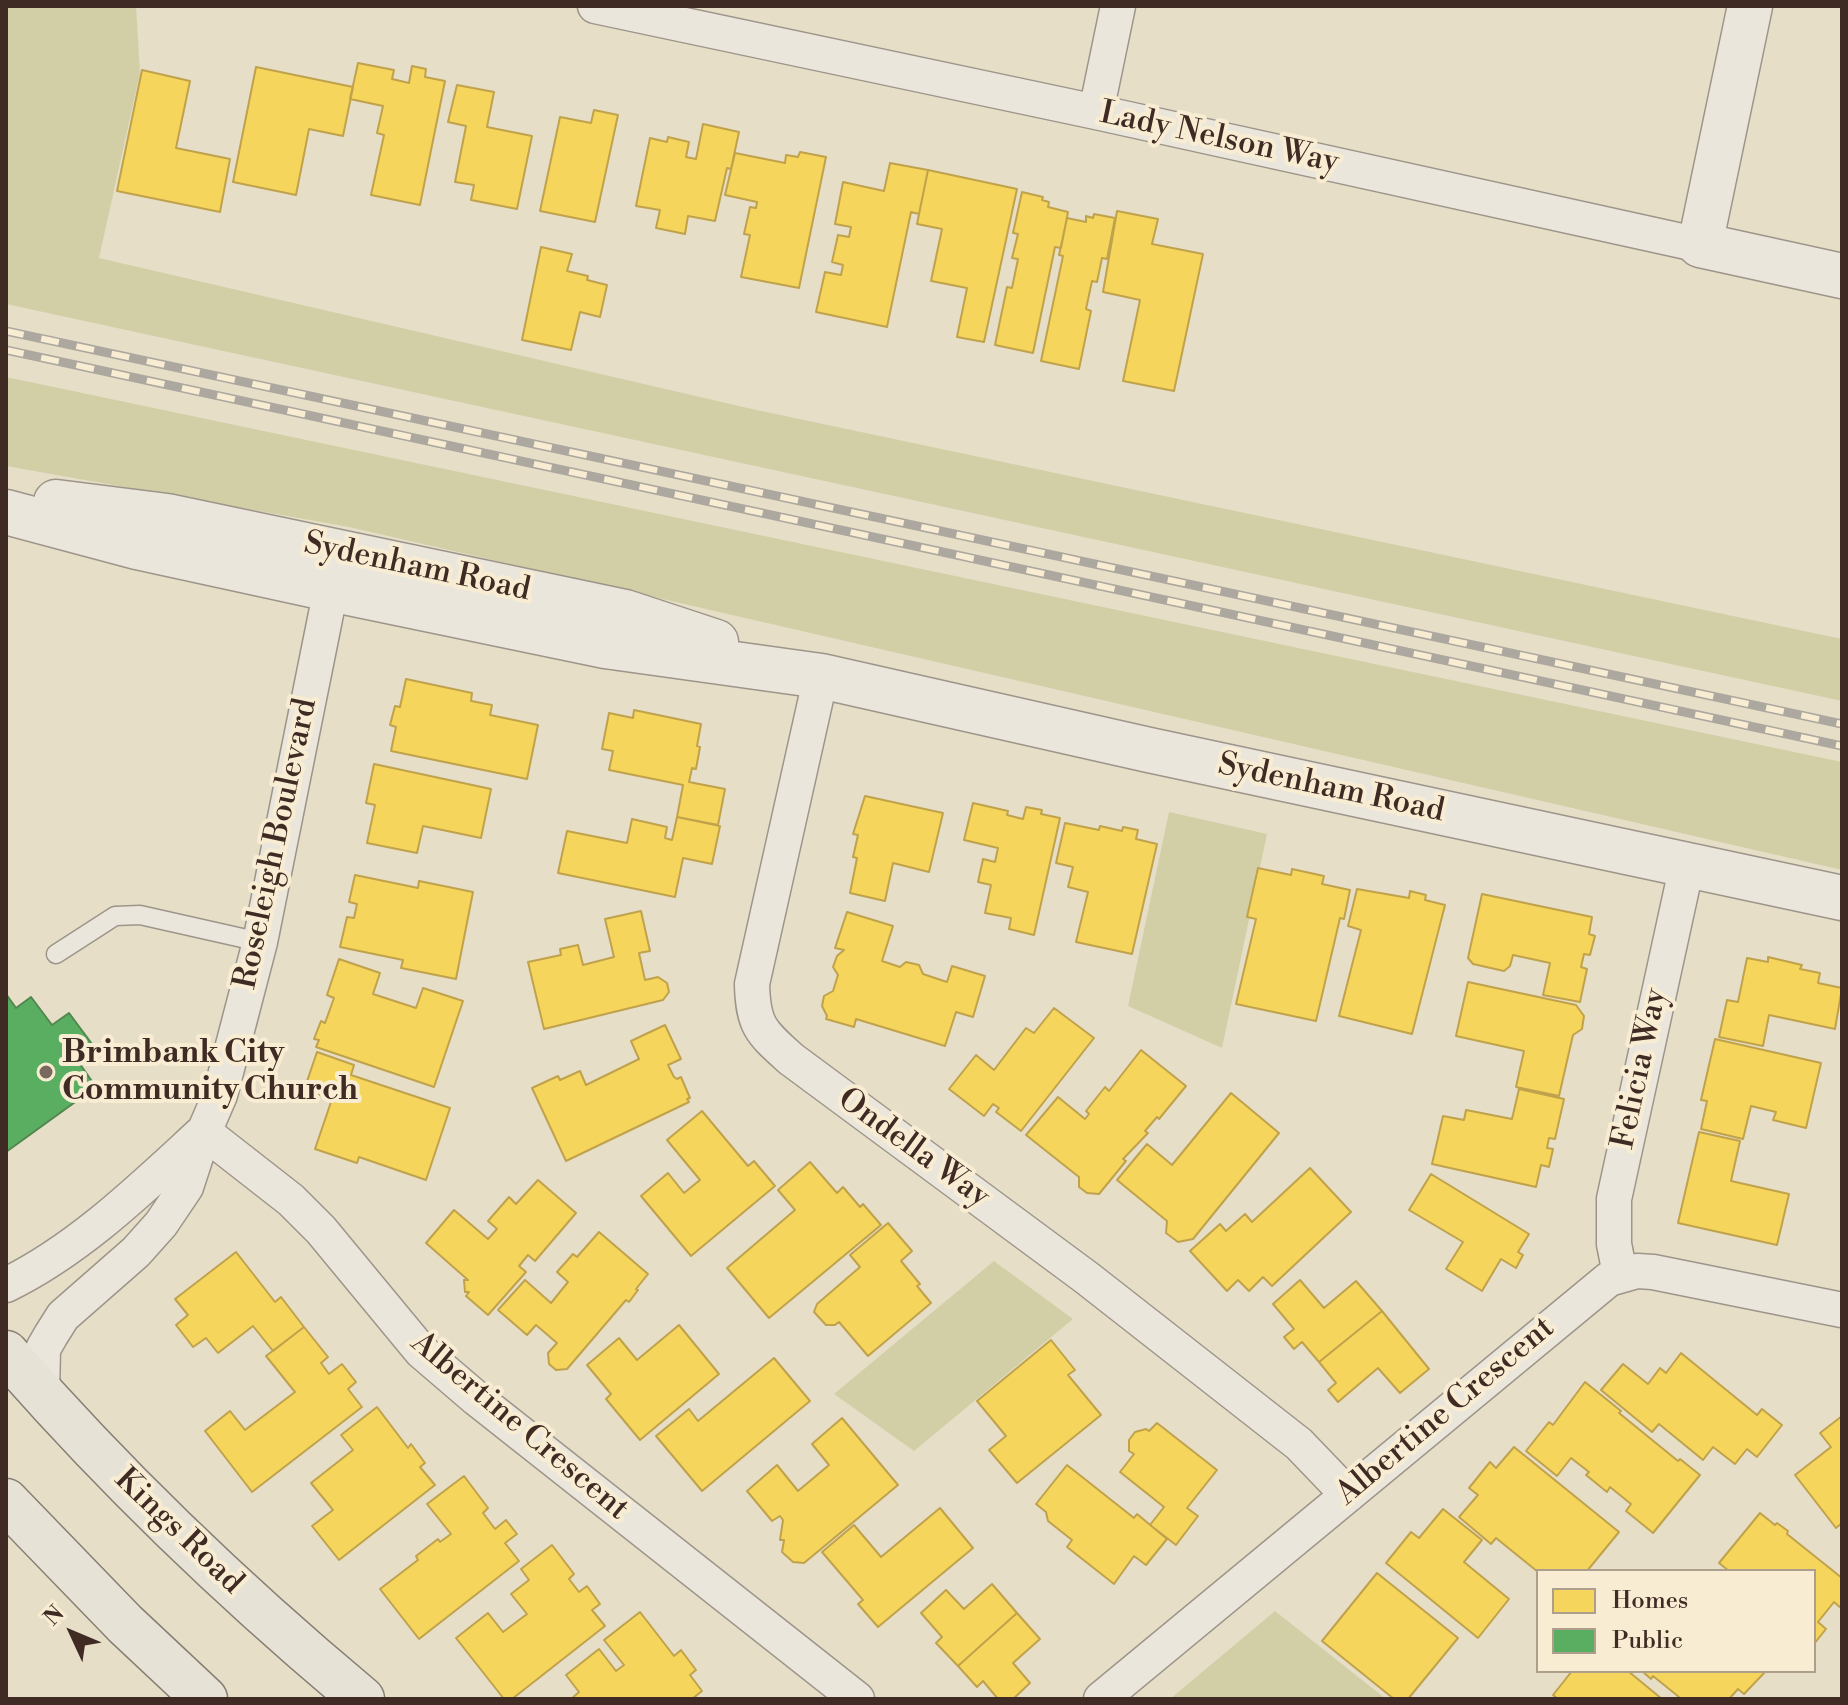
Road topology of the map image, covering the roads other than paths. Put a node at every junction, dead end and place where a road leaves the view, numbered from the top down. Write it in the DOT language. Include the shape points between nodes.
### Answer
graph roads {
  1 [pos="595,6"];
  2 [pos="1118,6"];
  3 [pos="1750,6"];
  4 [pos="1096,112"];
  5 [pos="1700,245"];
  6 [pos="1842,276"];
  7 [pos="6,496"];
  8 [pos="6,512"];
  9 [pos="334,571"];
  10 [pos="821,676"];
  11 [pos="1687,865"];
  12 [pos="1842,898"];
  13 [pos="260,942"];
  14 [pos="56,954"];
  15 [pos="204,1132"];
  16 [pos="1620,1274"];
  17 [pos="6,1285"];
  18 [pos="1842,1310"];
  19 [pos="6,1353"];
  20 [pos="42,1394"];
  21 [pos="1348,1495"];
  22 [pos="6,1501"];
  23 [pos="205,1699"];
  24 [pos="362,1699"];
  25 [pos="857,1699"];
  26 [pos="1101,1699"];
  1 -- 4 [label="street, Lady Nelson Way"];
  2 -- 4 [label="street"];
  3 -- 5 [label="street"];
  4 -- 5 [label="street, Lady Nelson Way"];
  5 -- 6 [label="street, Lady Nelson Way"];
  7 -- 9 [label="street, Sydenham Road" via="167,516"];
  8 -- 9 [label="street, Sydenham Road" via="137,547"];
  9 -- 10 [label="street, Sydenham Road" via="625,612"];
  9 -- 13 [label="street, Roseleigh Boulevard"];
  10 -- 11 [label="street, Sydenham Road"];
  10 -- 21 [label="street, Ondella Way" via="752,984 753,1011 766,1037 1299,1444"];
  11 -- 12 [label="street, Sydenham Road"];
  11 -- 16 [label="street, Felicia Way" via="1614,1199"];
  13 -- 14 [label="lane" via="140,915 115,916"];
  13 -- 15 [label="street, Roseleigh Boulevard" via="220,1095"];
  15 -- 17 [label="street, Roseleigh Boulevard" via="107,1218 32,1273"];
  15 -- 20 [label="street, Roseleigh Boulevard" via="186,1187 161,1224 63,1316 51,1335 43,1349"];
  15 -- 25 [label="street, Albertine Crescent" via="321,1230 421,1351"];
  16 -- 18 [label="street" via="1653,1272"];
  16 -- 21 [label="street, Albertine Crescent" via="1597,1286"];
  19 -- 20 [label="main road, Kings Road"];
  20 -- 24 [label="main road, Kings Road" via="210,1565"];
  21 -- 26 [label="street, Albertine Crescent"];
  22 -- 23 [label="main road"];
}
